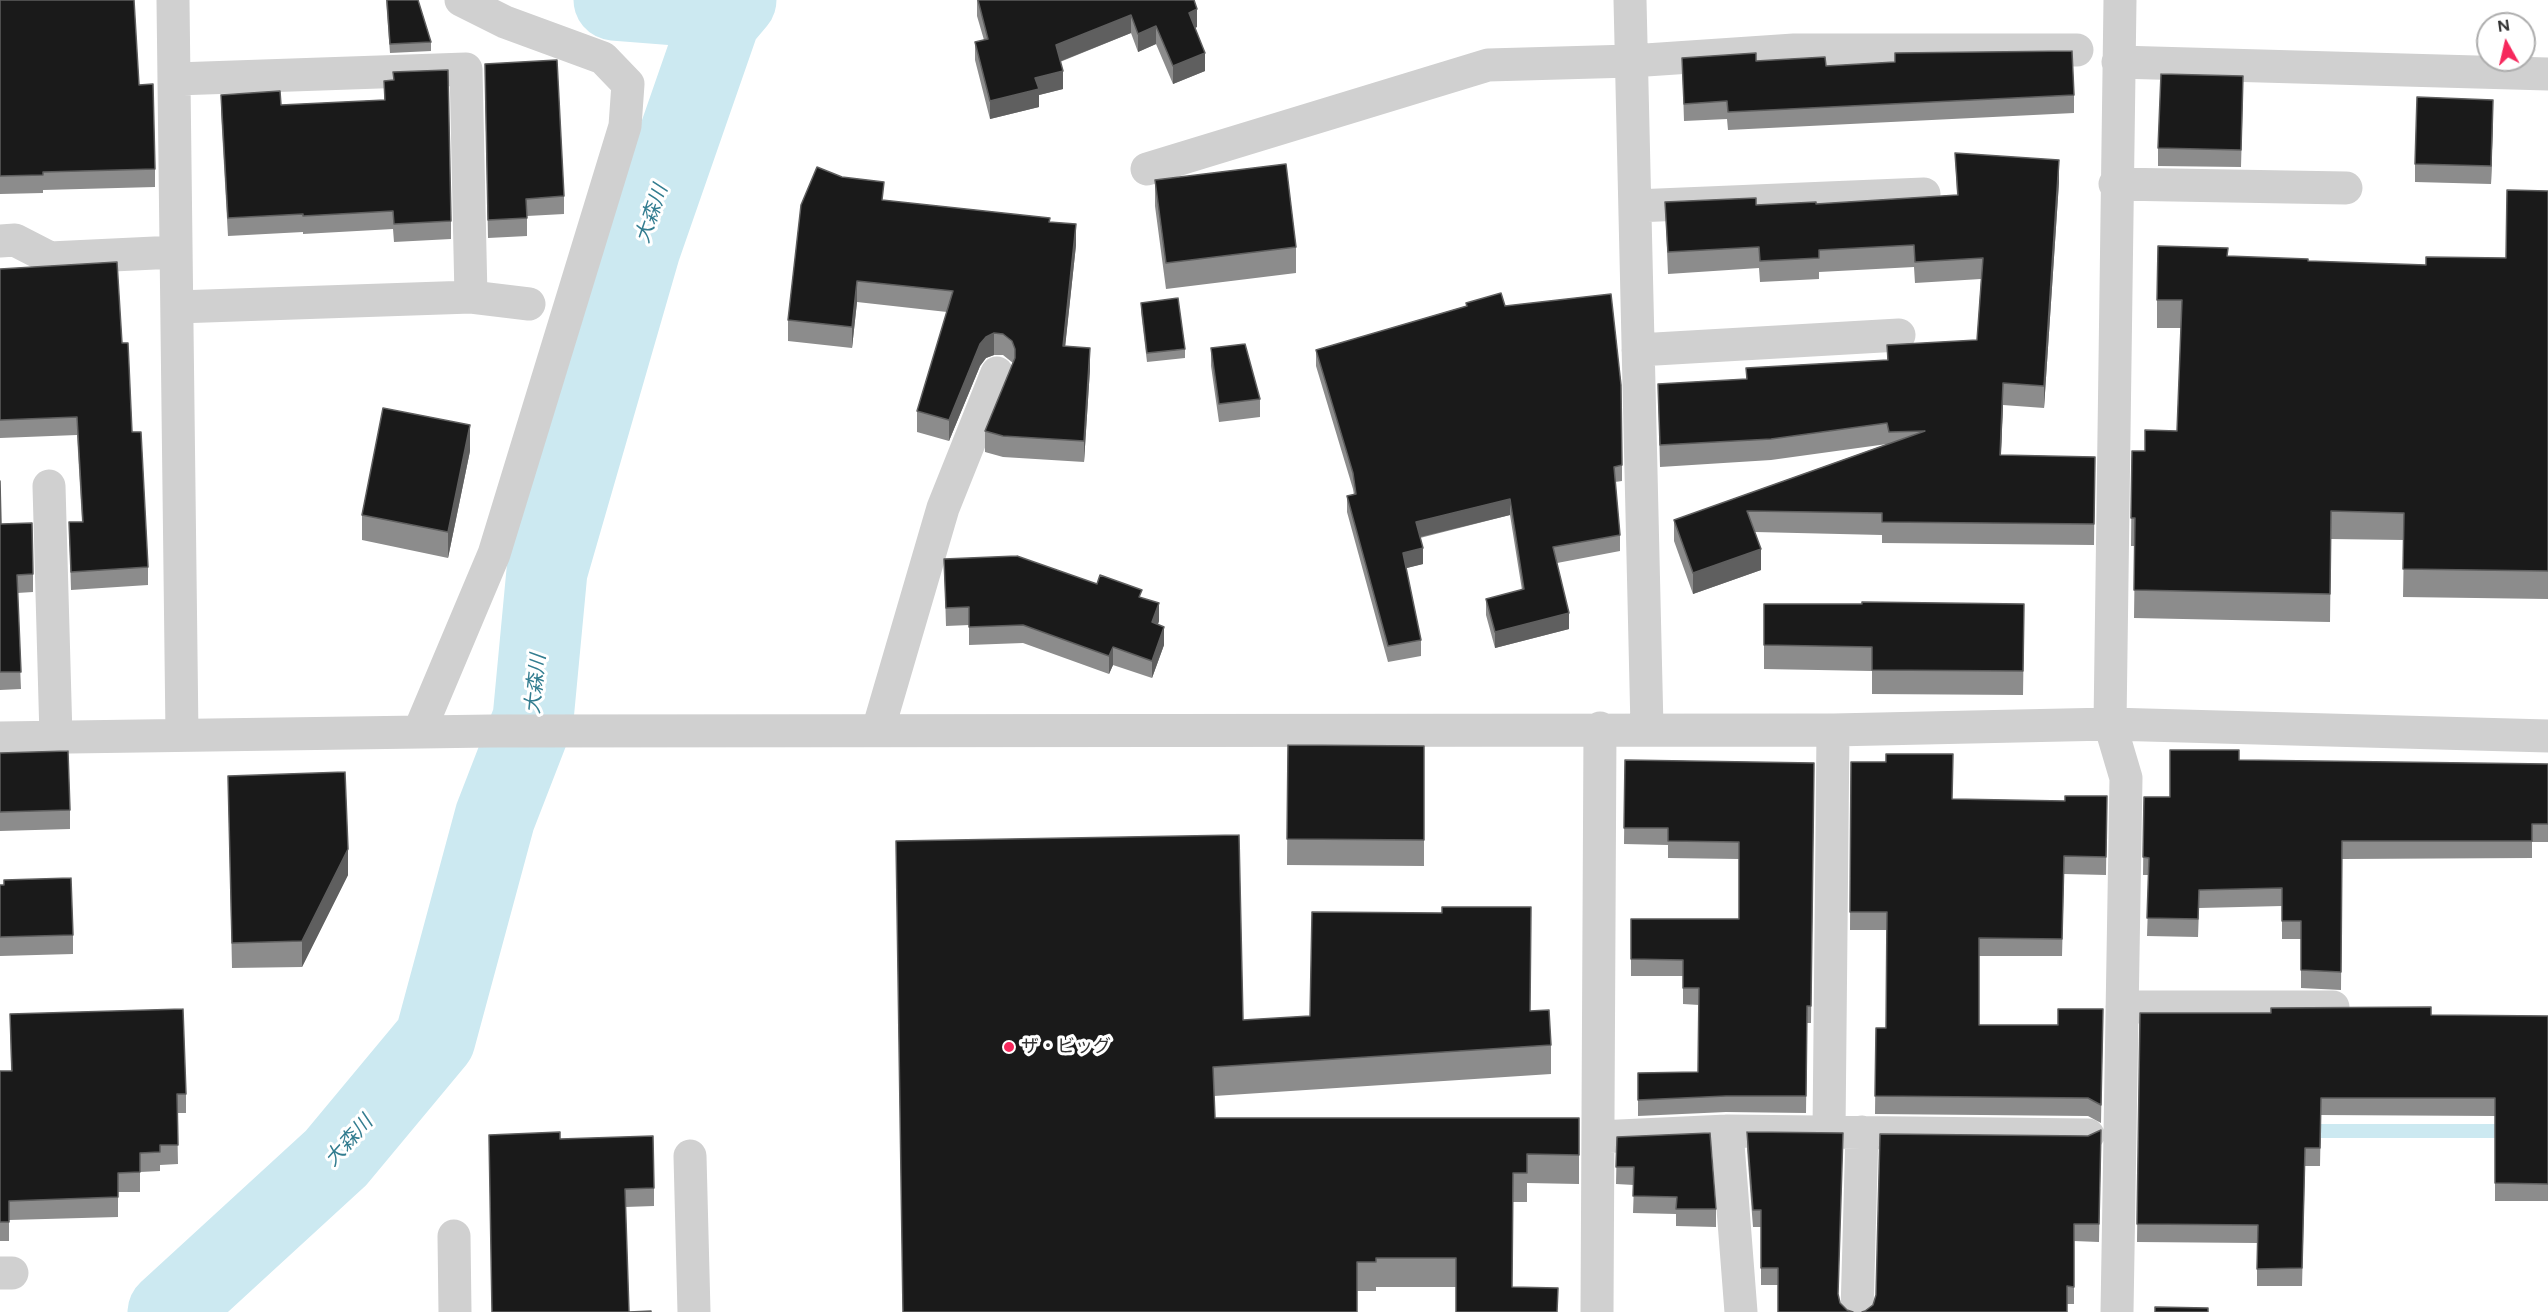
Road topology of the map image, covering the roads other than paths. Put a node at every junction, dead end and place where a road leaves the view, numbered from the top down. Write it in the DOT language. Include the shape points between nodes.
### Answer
graph roads {
  1 [pos="174,0"];
  2 [pos="461,0"];
  3 [pos="1630,0"];
  4 [pos="2120,0"];
  5 [pos="2077,50"];
  6 [pos="1631,61"];
  7 [pos="2118,62"];
  8 [pos="2548,74"];
  9 [pos="176,79"];
  10 [pos="1147,169"];
  11 [pos="2115,184"];
  12 [pos="2346,188"];
  13 [pos="1924,194"];
  14 [pos="1635,206"];
  15 [pos="0,241"];
  16 [pos="176,252"];
  17 [pos="471,297"];
  18 [pos="529,304"];
  19 [pos="177,307"];
  20 [pos="1899,335"];
  21 [pos="1638,350"];
  22 [pos="997,374"];
  23 [pos="49,486"];
  24 [pos="2110,724"];
  25 [pos="1600,728"];
  26 [pos="1647,729"];
  27 [pos="878,730"];
  28 [pos="1833,730"];
  29 [pos="419,732"];
  30 [pos="182,734"];
  31 [pos="2548,736"];
  32 [pos="56,737"];
  33 [pos="0,738"];
  34 [pos="2122,1007"];
  35 [pos="2333,1007"];
  36 [pos="1727,1131"];
  37 [pos="1829,1132"];
  38 [pos="1862,1132"];
  39 [pos="2088,1135"];
  40 [pos="1598,1137"];
  41 [pos="690,1156"];
  42 [pos="454,1236"];
  43 [pos="455,1312"];
  44 [pos="694,1312"];
  45 [pos="1597,1312"];
  46 [pos="1741,1312"];
  47 [pos="1857,1312"];
  48 [pos="2117,1312"];
  1 -- 9 [label="street"];
  2 -- 29 [label="street" via="505,22 603,58 628,84 625,126 494,554"];
  3 -- 6 [label="street"];
  4 -- 7 [label="street"];
  5 -- 6 [label="street" via="1794,50"];
  6 -- 10 [label="street" via="1488,65"];
  6 -- 14 [label="street"];
  7 -- 8 [label="street"];
  7 -- 11 [label="street"];
  9 -- 16 [label="street"];
  9 -- 17 [label="street" via="466,69"];
  11 -- 12 [label="street"];
  11 -- 24 [label="street"];
  13 -- 14 [label="street"];
  14 -- 21 [label="street"];
  15 -- 16 [label="street" via="15,240 50,258"];
  16 -- 19 [label="street"];
  17 -- 18 [label="street"];
  17 -- 19 [label="street"];
  19 -- 30 [label="street"];
  20 -- 21 [label="street"];
  21 -- 26 [label="street"];
  22 -- 27 [label="street" via="943,508"];
  23 -- 32 [label="street"];
  24 -- 28 [label="street"];
  24 -- 31 [label="street"];
  24 -- 34 [label="street" via="2126,778"];
  25 -- 26 [label="street"];
  25 -- 27 [label="street"];
  25 -- 40 [label="street"];
  26 -- 28 [label="street"];
  27 -- 29 [label="street"];
  28 -- 37 [label="street"];
  29 -- 30 [label="street"];
  30 -- 32 [label="street"];
  32 -- 33 [label="street"];
  34 -- 35 [label="street"];
  34 -- 48 [label="street"];
  36 -- 37 [label="street"];
  36 -- 40 [label="street"];
  36 -- 46 [label="street"];
  37 -- 38 [label="street"];
  38 -- 39 [label="street"];
  38 -- 47 [label="street"];
  40 -- 45 [label="street"];
  41 -- 44 [label="street"];
  42 -- 43 [label="street"];
}
